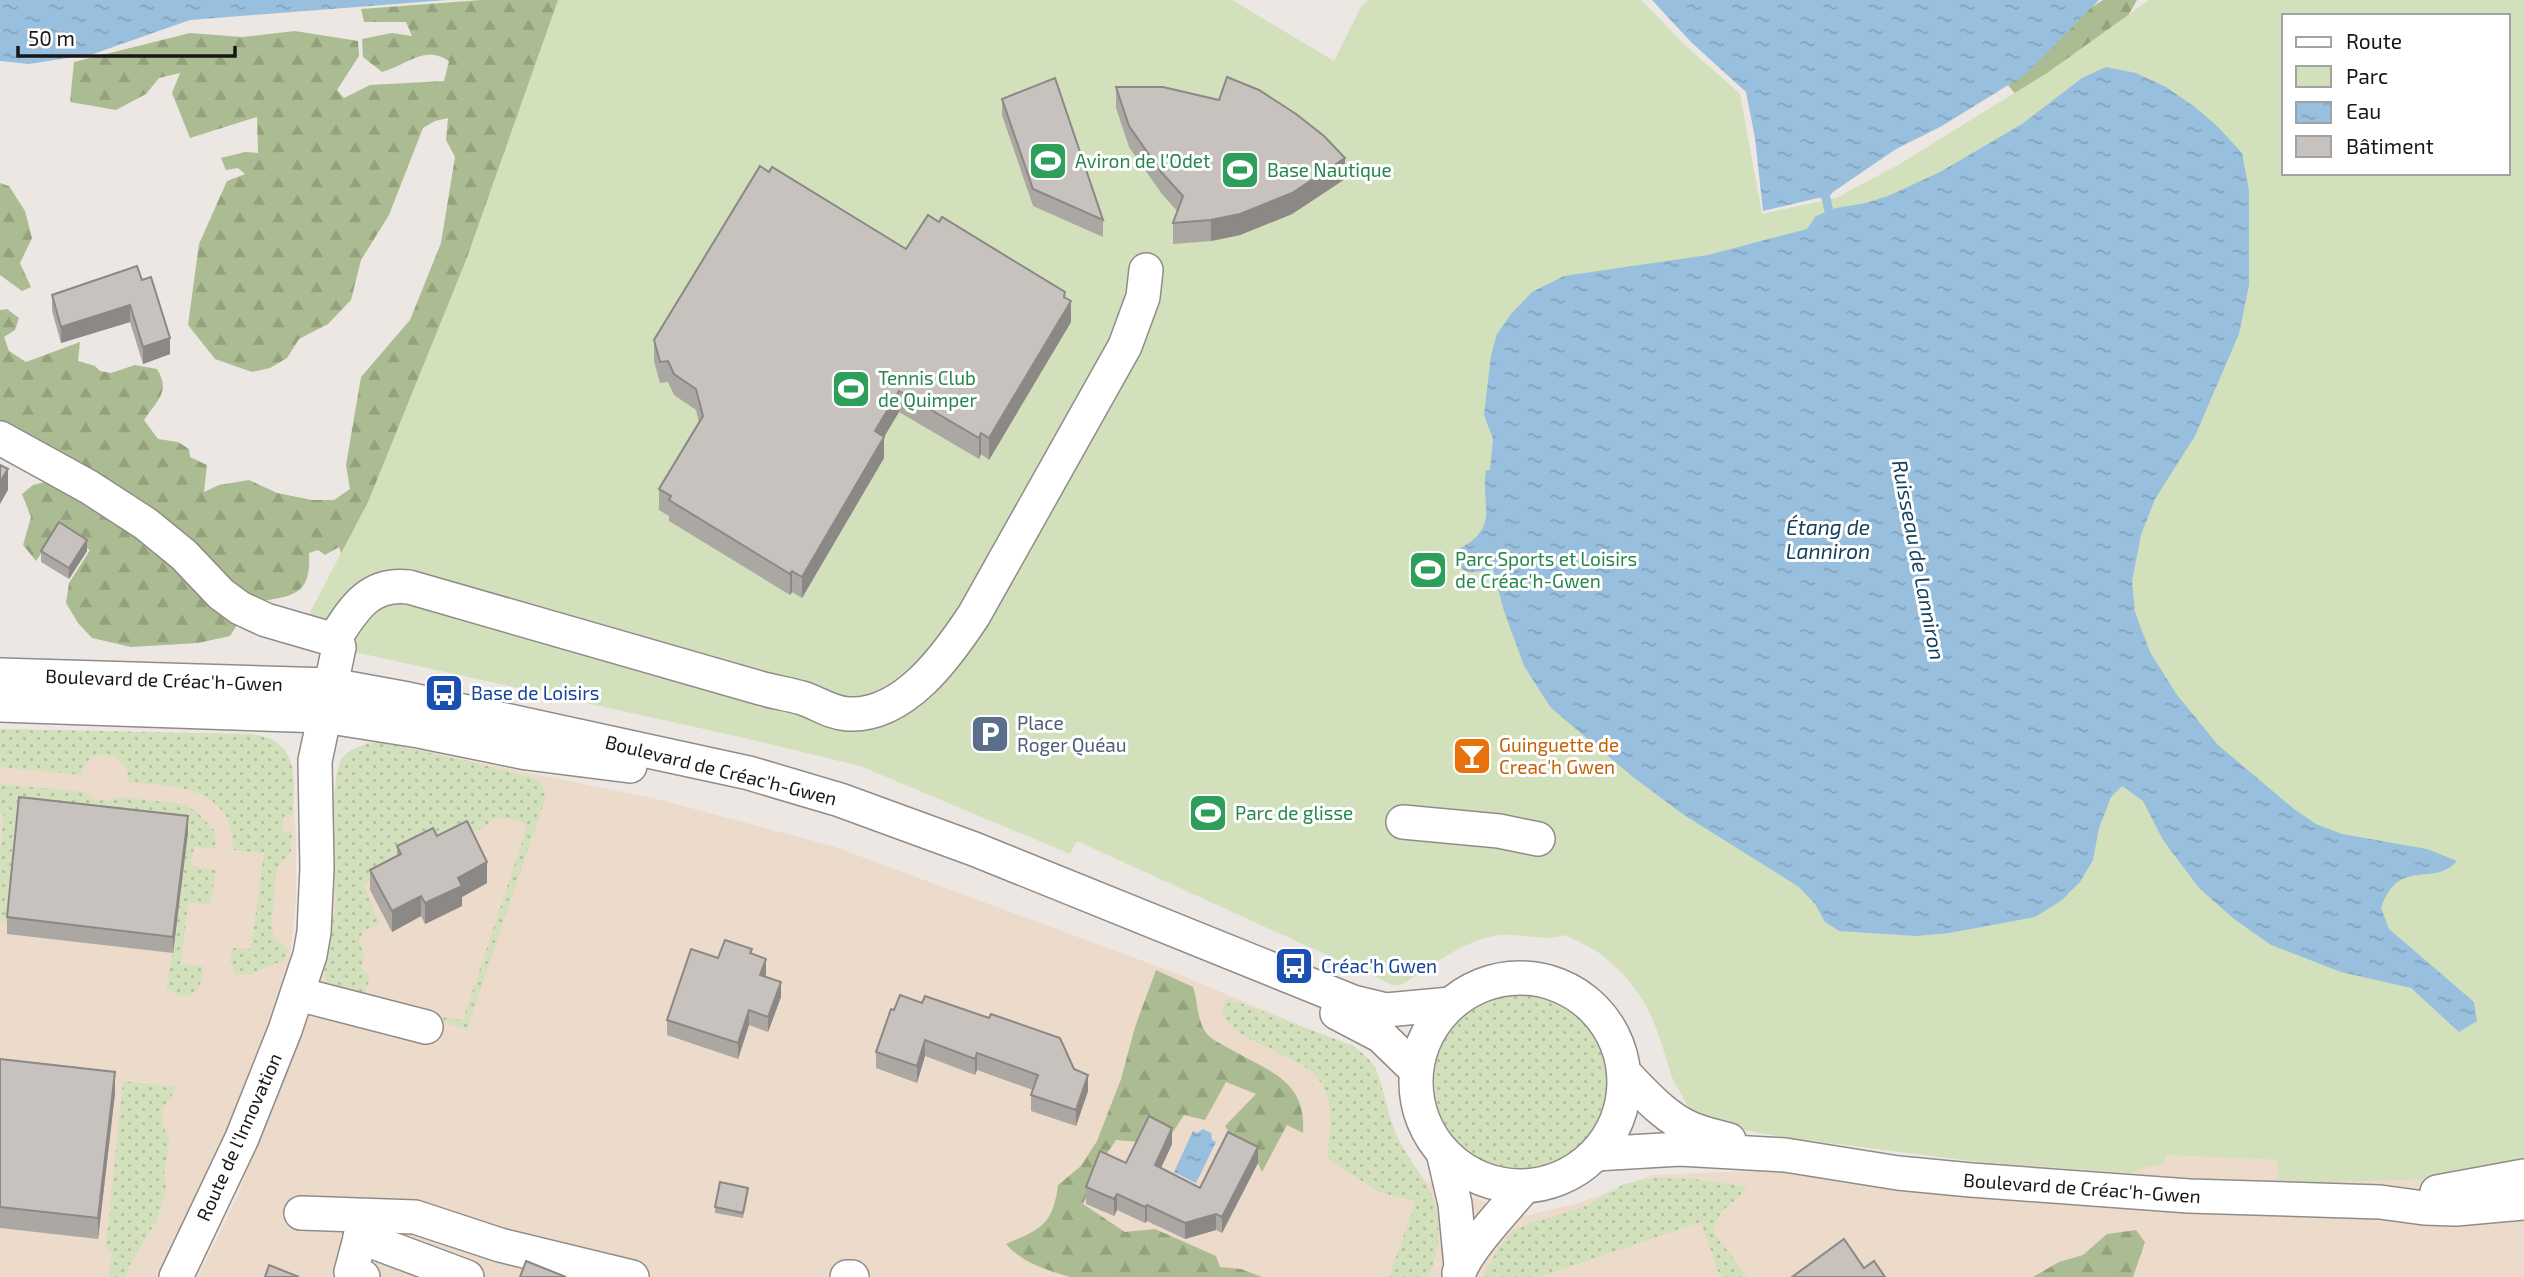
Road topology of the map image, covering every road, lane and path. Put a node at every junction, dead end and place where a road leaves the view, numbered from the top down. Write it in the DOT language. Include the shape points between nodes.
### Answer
graph roads {
  1 [pos="1146,270"];
  2 [pos="0,438"];
  3 [pos="334,641"];
  4 [pos="0,675"];
  5 [pos="93,678"];
  6 [pos="0,690"];
  7 [pos="328,701"];
  8 [pos="0,705"];
  9 [pos="1403,822"];
  10 [pos="1538,839"];
  11 [pos="298,994"];
  12 [pos="1451,1004"];
  13 [pos="426,1027"];
  14 [pos="1416,1070"];
  15 [pos="1624,1073"];
  16 [pos="1443,1152"];
  17 [pos="1595,1154"];
  18 [pos="1785,1155"];
  19 [pos="2524,1176"];
  20 [pos="1522,1189"];
  21 [pos="2380,1202"];
  22 [pos="2524,1203"];
  23 [pos="301,1213"];
  24 [pos="363,1226"];
  25 [pos="1459,1271"];
  26 [pos="176,1277"];
  27 [pos="363,1277"];
  28 [pos="467,1277"];
  29 [pos="632,1277"];
  1 -- 3 [label="street" via="1143,297 1125,346 974,615 934,669 907,694 874,710 837,712 803,698 397,585 367,597"];
  2 -- 3 [label="street" via="146,524 240,608"];
  3 -- 7 [label="street, Route de l'Innovation" via="339,654"];
  4 -- 5 [label="street, Boulevard de Créac'h-Gwen"];
  5 -- 6 [label="street" via="71,691"];
  5 -- 7 [label="street, Boulevard de Créac'h-Gwen"];
  7 -- 8 [label="street, Boulevard de Créac'h-Gwen"];
  7 -- 11 [label="street, Route de l'Innovation" via="316,761 315,921"];
  7 -- 12 [label="street, Boulevard de Créac'h-Gwen" via="371,691 749,773 840,800 974,849 1353,1002 1386,1010"];
  7 -- 14 [label="street, Boulevard de Créac'h-Gwen" via="419,731 527,753 672,774 764,795 906,841 1343,1016 1381,1036"];
  9 -- 10 [label="street"];
  11 -- 13 [label="street"];
  11 -- 26 [label="street, Route de l'Innovation" via="242,1138"];
  12 -- 14 [label="street" via="1427,1033"];
  12 -- 15 [label="street" via="1479,985 1505,978 1536,978 1564,987 1599,1013 1620,1052"];
  14 -- 16 [label="street" via="1419,1110"];
  15 -- 17 [label="street" via="1623,1101 1614,1127"];
  15 -- 18 [label="street, Boulevard de Créac'h-Gwen" via="1663,1111 1690,1129"];
  16 -- 20 [label="street" via="1480,1178"];
  16 -- 25 [label="street" via="1455,1205"];
  17 -- 18 [label="street, Boulevard de Créac'h-Gwen" via="1681,1149"];
  17 -- 20 [label="street" via="1563,1177"];
  18 -- 21 [label="street, Boulevard de Créac'h-Gwen" via="1971,1180 2201,1196"];
  19 -- 21 [label="street, Boulevard de Créac'h-Gwen"];
  20 -- 25 [label="street"];
  21 -- 22 [label="street, Boulevard de Créac'h-Gwen" via="2456,1209"];
  23 -- 24 [label="street"];
  24 -- 27 [label="street" via="351,1272"];
  24 -- 28 [label="street"];
  24 -- 29 [label="street" via="415,1217 500,1245"];
}
